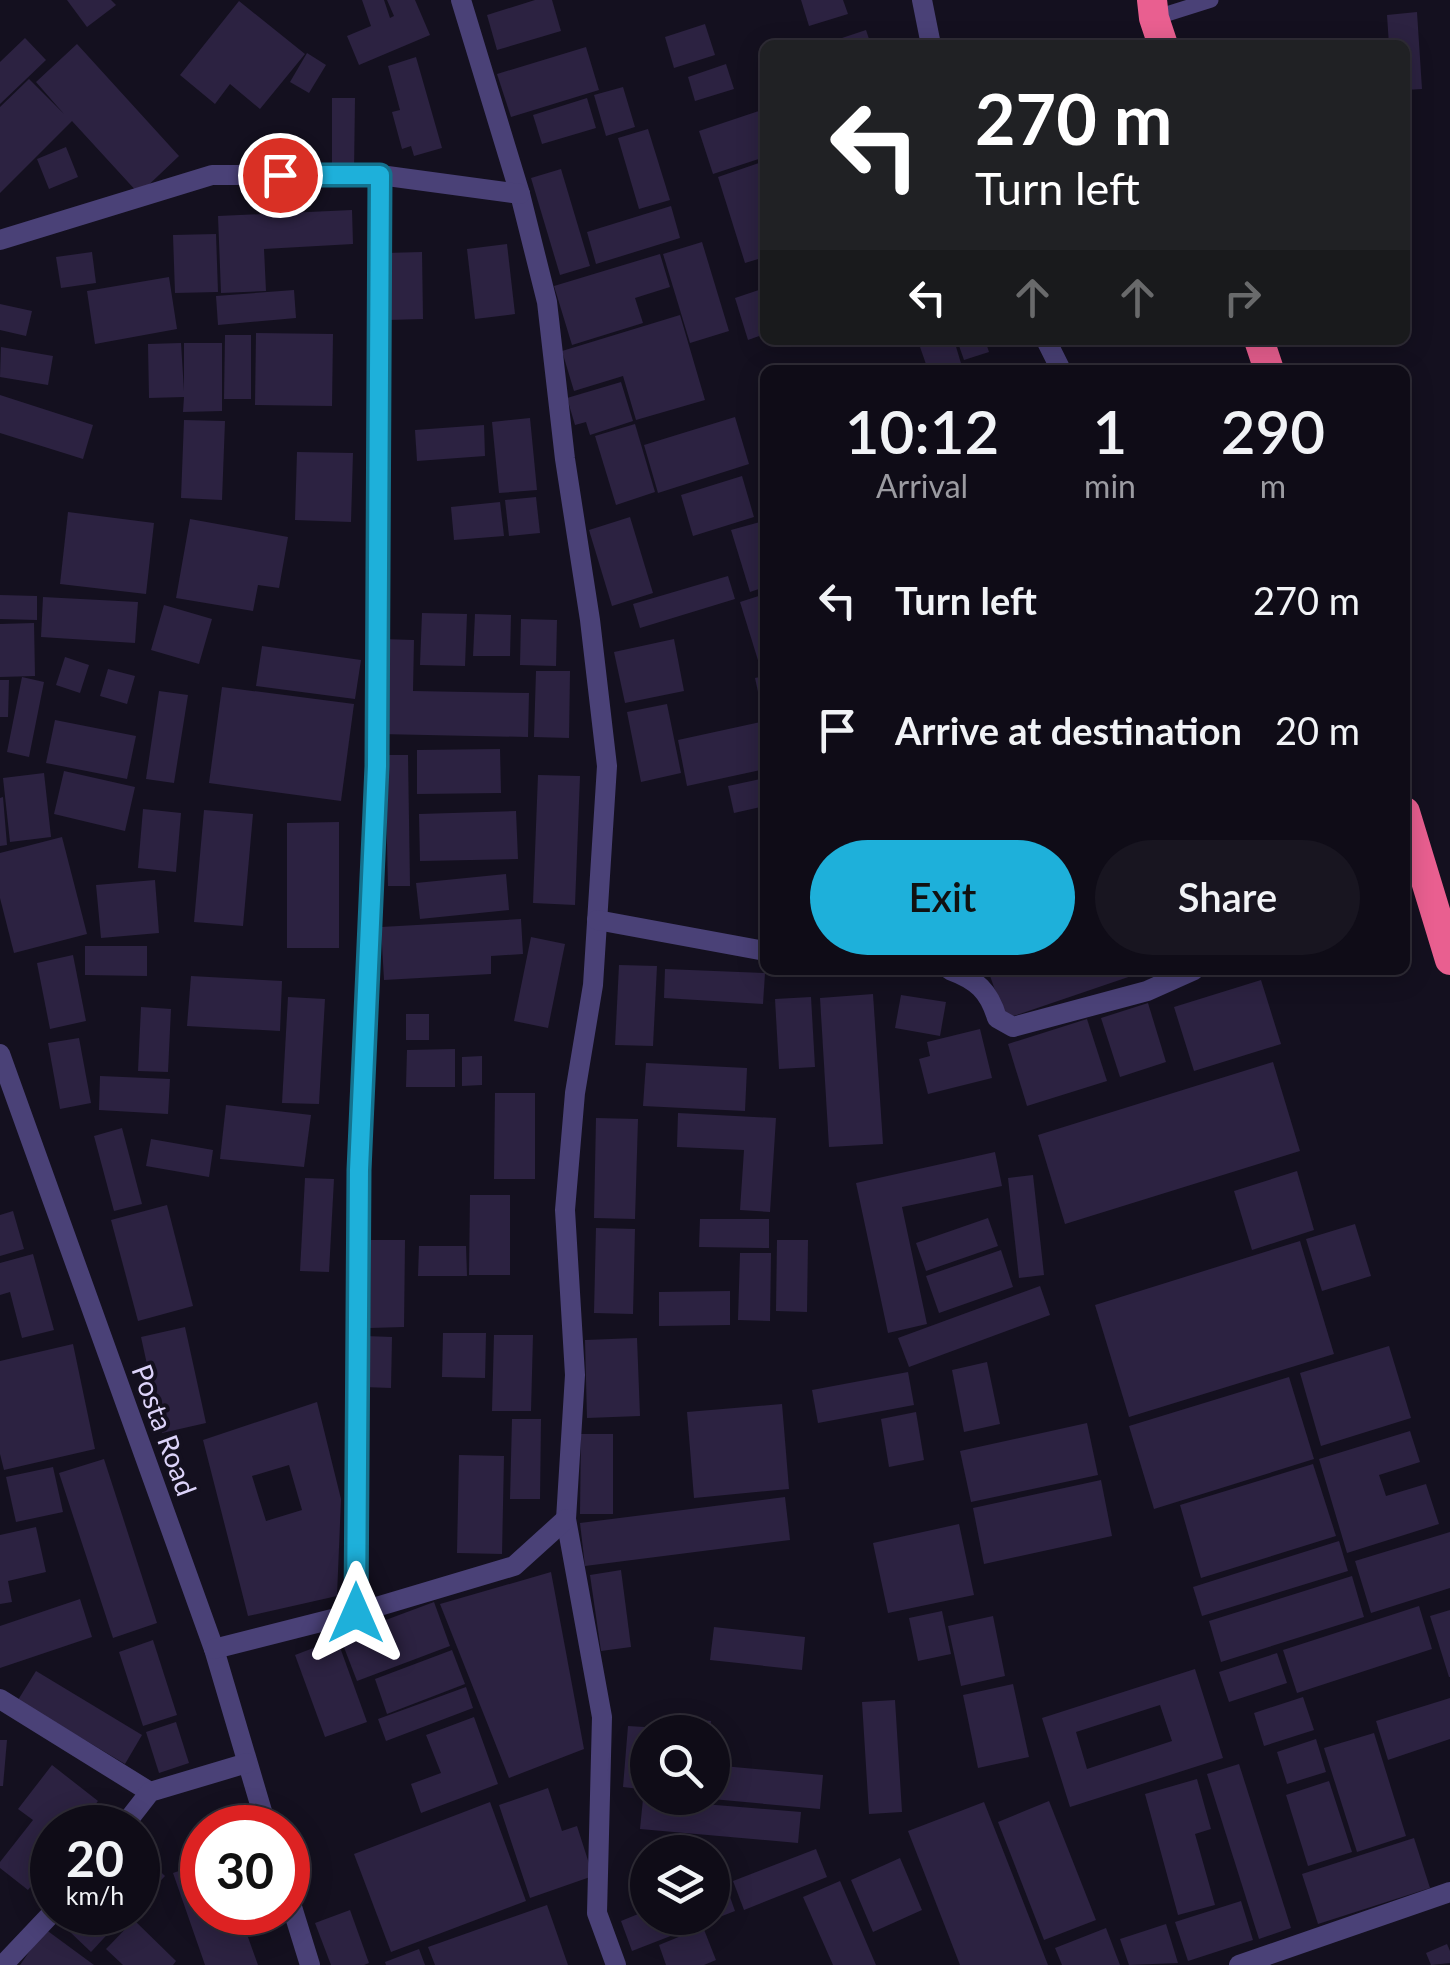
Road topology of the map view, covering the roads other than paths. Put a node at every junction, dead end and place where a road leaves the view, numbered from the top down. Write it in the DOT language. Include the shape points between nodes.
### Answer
graph roads {
  1 [pos="462,0"];
  2 [pos="922,0"];
  3 [pos="1211,0"];
  4 [pos="1156,21"];
  5 [pos="930,40"];
  6 [pos="380,175"];
  7 [pos="520,194"];
  8 [pos="0,240"];
  9 [pos="1410,828"];
  10 [pos="598,920"];
  11 [pos="760,950"];
  12 [pos="1450,960"];
  13 [pos="964,975"];
  14 [pos="1183,975"];
  15 [pos="1,1061"];
  16 [pos="566,1519"];
  17 [pos="356,1613"];
  18 [pos="214,1649"];
  19 [pos="0,1698"];
  20 [pos="247,1763"];
  21 [pos="150,1792"];
  22 [pos="140,1805"];
  23 [pos="260,1805"];
  24 [pos="1450,1892"];
  25 [pos="32,1935"];
  26 [pos="301,1935"];
  27 [pos="4,1965"];
  28 [pos="310,1965"];
  29 [pos="616,1965"];
  30 [pos="1238,1965"];
  1 -- 7 [label="street"];
  2 -- 5 [label="street"];
  3 -- 4 [label="lane"];
  6 -- 7 [label="street"];
  6 -- 8 [label="street" via="212,174"];
  6 -- 17 [label="street" via="377,766 359,1170"];
  7 -- 10 [label="street" via="547,302 607,766"];
  9 -- 12 [label="highway"];
  10 -- 11 [label="street"];
  10 -- 16 [label="street" via="566,1210 575,1375"];
  13 -- 14 [label="street" via="991,998 997,1018 1013,1027 1146,992"];
  15 -- 18 [label="street, Posta Road"];
  16 -- 17 [label="street" via="514,1566"];
  16 -- 29 [label="street" via="602,1716 597,1912"];
  17 -- 18 [label="street"];
  18 -- 20 [label="street, Posta Road"];
  19 -- 21 [label="street"];
  20 -- 21 [label="street"];
  20 -- 23 [label="street, Posta Road"];
  21 -- 22 [label="street"];
  24 -- 30 [label="street"];
  25 -- 27 [label="street"];
  26 -- 28 [label="street"];
}
